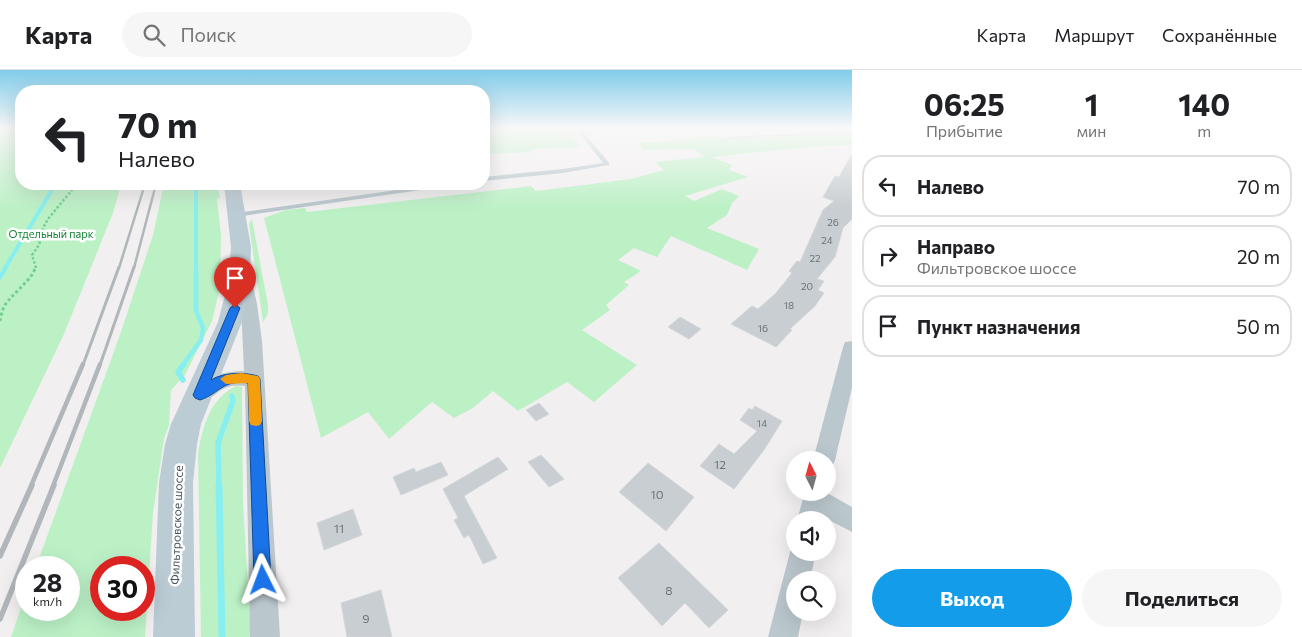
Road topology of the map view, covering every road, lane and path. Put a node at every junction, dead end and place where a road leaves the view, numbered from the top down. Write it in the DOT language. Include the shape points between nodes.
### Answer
graph roads {
  1 [pos="599,154"];
  2 [pos="490,178"];
  3 [pos="71,190"];
  4 [pos="233,190"];
  5 [pos="408,190"];
  6 [pos="236,216"];
  7 [pos="240,264"];
  8 [pos="0,321"];
  9 [pos="852,347"];
  10 [pos="254,379"];
  11 [pos="200,395"];
  12 [pos="826,451"];
  13 [pos="814,504"];
  14 [pos="852,520"];
  15 [pos="787,621"];
  16 [pos="174,637"];
  17 [pos="265,637"];
  18 [pos="783,637"];
  1 -- 2 [label="lane" via="607,164"];
  3 -- 8 [label="path" via="53,210 44,226 41,245 32,255 36,269 34,276 20,286 3,307"];
  4 -- 6 [label="main road, Фильтровское шоссе"];
  5 -- 6 [label="lane"];
  6 -- 7 [label="main road, Фильтровское шоссе"];
  7 -- 10 [label="street" via="249,304"];
  7 -- 11 [label="main road, Фильтровское шоссе" via="238,291 230,322"];
  9 -- 12 [label="street"];
  10 -- 11 [label="street" via="241,377 219,381"];
  10 -- 17 [label="street"];
  11 -- 16 [label="main road, Фильтровское шоссе" via="186,424 176,483"];
  13 -- 14 [label="street"];
  15 -- 18 [label="street"];
}
